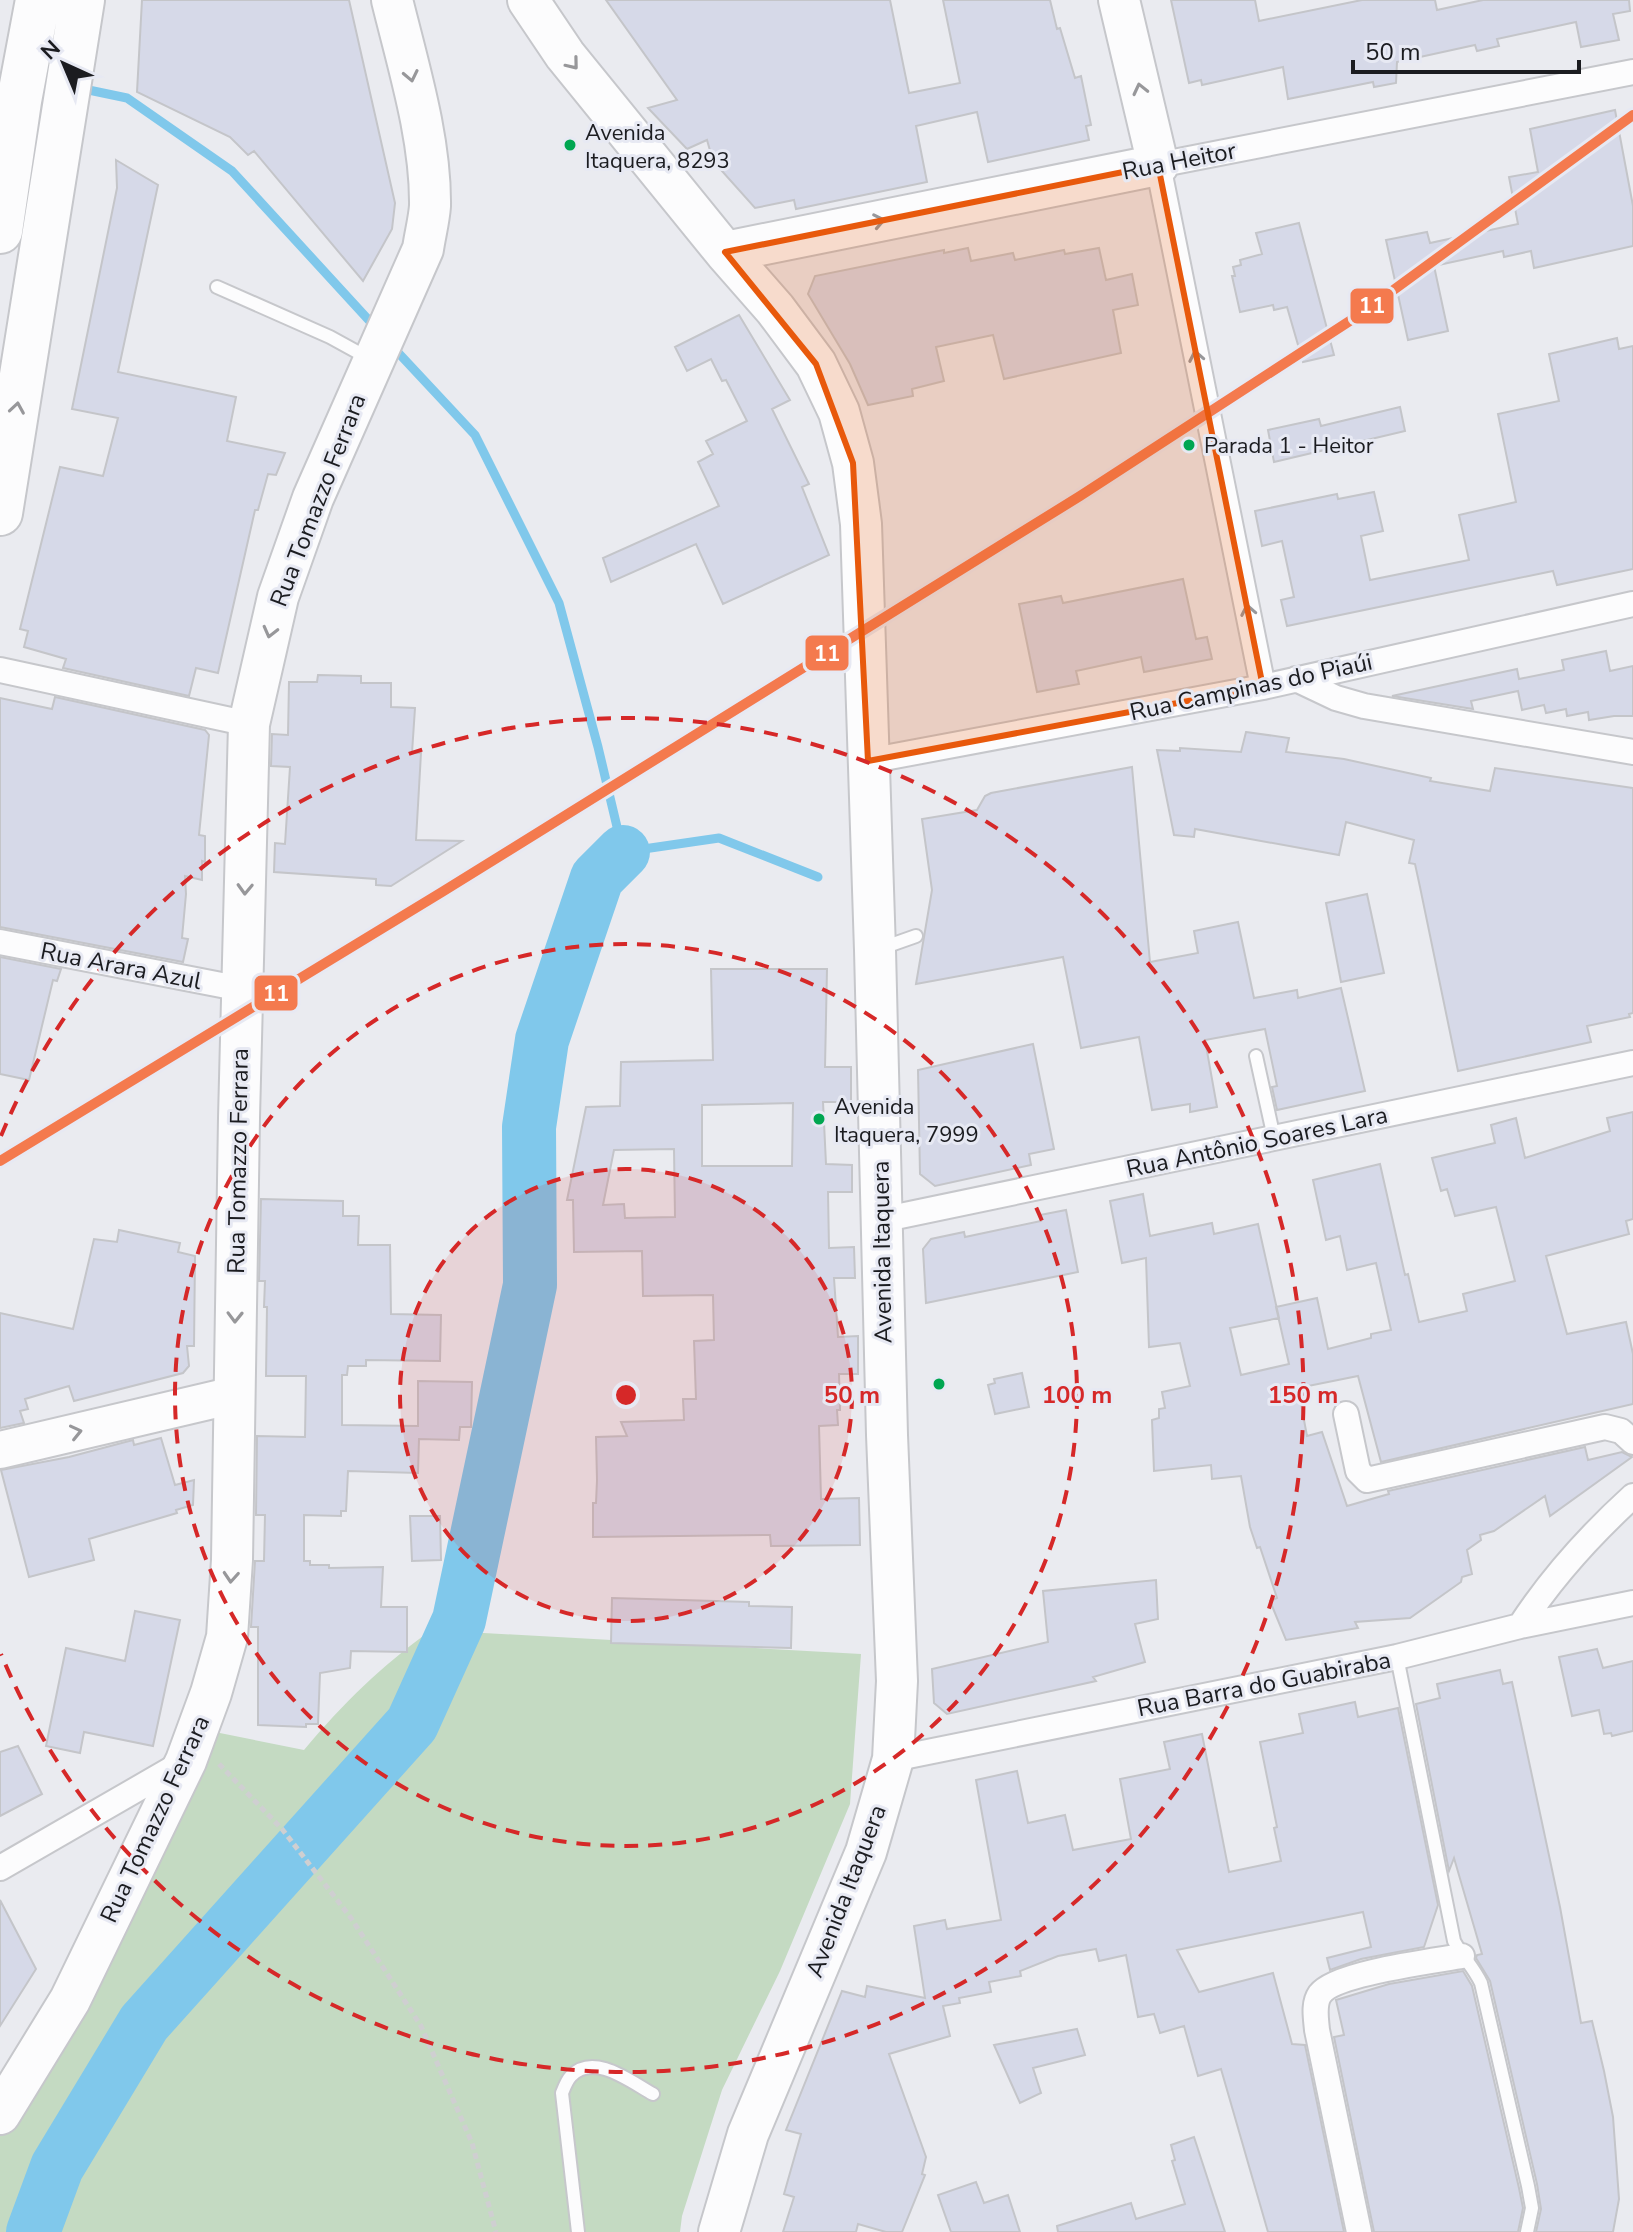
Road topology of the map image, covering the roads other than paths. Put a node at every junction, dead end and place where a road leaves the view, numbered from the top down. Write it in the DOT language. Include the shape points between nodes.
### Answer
graph roads {
  1 [pos="82,0"];
  2 [pos="392,0"];
  3 [pos="528,0"];
  4 [pos="1119,0"];
  5 [pos="35,20"];
  6 [pos="1633,72"];
  7 [pos="1158,165"];
  8 [pos="0,231"];
  9 [pos="803,236"];
  10 [pos="725,252"];
  11 [pos="217,287"];
  12 [pos="775,309"];
  13 [pos="375,355"];
  14 [pos="0,513"];
  15 [pos="1633,604"];
  16 [pos="0,670"];
  17 [pos="1296,679"];
  18 [pos="1263,687"];
  19 [pos="249,724"];
  20 [pos="1633,752"];
  21 [pos="868,761"];
  22 [pos="916,936"];
  23 [pos="0,942"];
  24 [pos="875,950"];
  25 [pos="242,989"];
  26 [pos="1256,1056"];
  27 [pos="1633,1063"];
  28 [pos="1274,1138"];
  29 [pos="881,1220"];
  30 [pos="234,1395"];
  31 [pos="1346,1414"];
  32 [pos="1633,1442"];
  33 [pos="0,1450"];
  34 [pos="1633,1496"];
  35 [pos="1633,1603"];
  36 [pos="1520,1626"];
  37 [pos="1397,1657"];
  38 [pos="190,1750"];
  39 [pos="893,1759"];
  40 [pos="0,1868"];
  41 [pos="1462,1956"];
  42 [pos="653,2094"];
  43 [pos="0,2114"];
  44 [pos="578,2232"];
  45 [pos="719,2232"];
  46 [pos="1359,2232"];
  47 [pos="1527,2232"];
  14 -- 1 [label="highway, one-way"];
  2 -- 13 [label="main road, Rua Tomazzo Ferrara, one-way" via="427,160 430,208 423,249"];
  3 -- 10 [label="main road, Avenida Itaquera, one-way" via="565,55"];
  7 -- 4 [label="main road, one-way"];
  5 -- 8 [label="highway"];
  6 -- 7 [label="street, Rua Heitor"];
  9 -- 7 [label="main road, Rua Heitor, one-way"];
  18 -- 7 [label="street, one-way"];
  9 -- 10 [label="main road, Rua Heitor"];
  9 -- 12 [label="main road" via="783,270"];
  10 -- 12 [label="main road, Avenida Itaquera"];
  11 -- 13 [label="lane"];
  12 -- 21 [label="main road, Avenida Itaquera" via="816,364 839,412 853,463 861,524"];
  13 -- 19 [label="main road, Rua Tomazzo Ferrara, one-way" via="313,498 278,597"];
  15 -- 17 [label="street, Rua Campinas do Piaúi"];
  16 -- 19 [label="street"];
  17 -- 18 [label="street, Rua Campinas do Piaúi"];
  17 -- 20 [label="street" via="1364,706"];
  18 -- 21 [label="street, Rua Campinas do Piaúi"];
  19 -- 25 [label="main road, Rua Tomazzo Ferrara, one-way"];
  21 -- 24 [label="main road, Avenida Itaquera"];
  22 -- 24 [label="lane"];
  23 -- 25 [label="street, Rua Arara Azul"];
  24 -- 29 [label="main road, Avenida Itaquera"];
  25 -- 30 [label="main road, Rua Tomazzo Ferrara, one-way"];
  26 -- 28 [label="lane"];
  27 -- 28 [label="street, Rua Antônio Soares Lara"];
  28 -- 29 [label="street, Rua Antônio Soares Lara"];
  29 -- 39 [label="main road, Avenida Itaquera" via="897,1681"];
  33 -- 30 [label="street, one-way"];
  30 -- 38 [label="main road, Rua Tomazzo Ferrara, one-way" via="227,1637"];
  31 -- 32 [label="street" via="1358,1471 1367,1480 1605,1427 1621,1431"];
  34 -- 36 [label="street" via="1545,1587"];
  35 -- 36 [label="street, Rua Barra do Guabiraba"];
  36 -- 37 [label="street, Rua Barra do Guabiraba"];
  37 -- 39 [label="street, Rua Barra do Guabiraba"];
  37 -- 41 [label="lane" via="1454,1941"];
  38 -- 40 [label="street"];
  38 -- 43 [label="main road, Rua Tomazzo Ferrara" via="70,2000"];
  39 -- 45 [label="main road, Avenida Itaquera" via="866,1852 748,2134"];
  41 -- 46 [label="street" via="1347,1978 1319,1995 1317,2030"];
  41 -- 47 [label="lane" via="1474,1968 1488,2010 1532,2208"];
  42 -- 44 [label="lane" via="606,2068 586,2067 571,2076 562,2093"];
}
